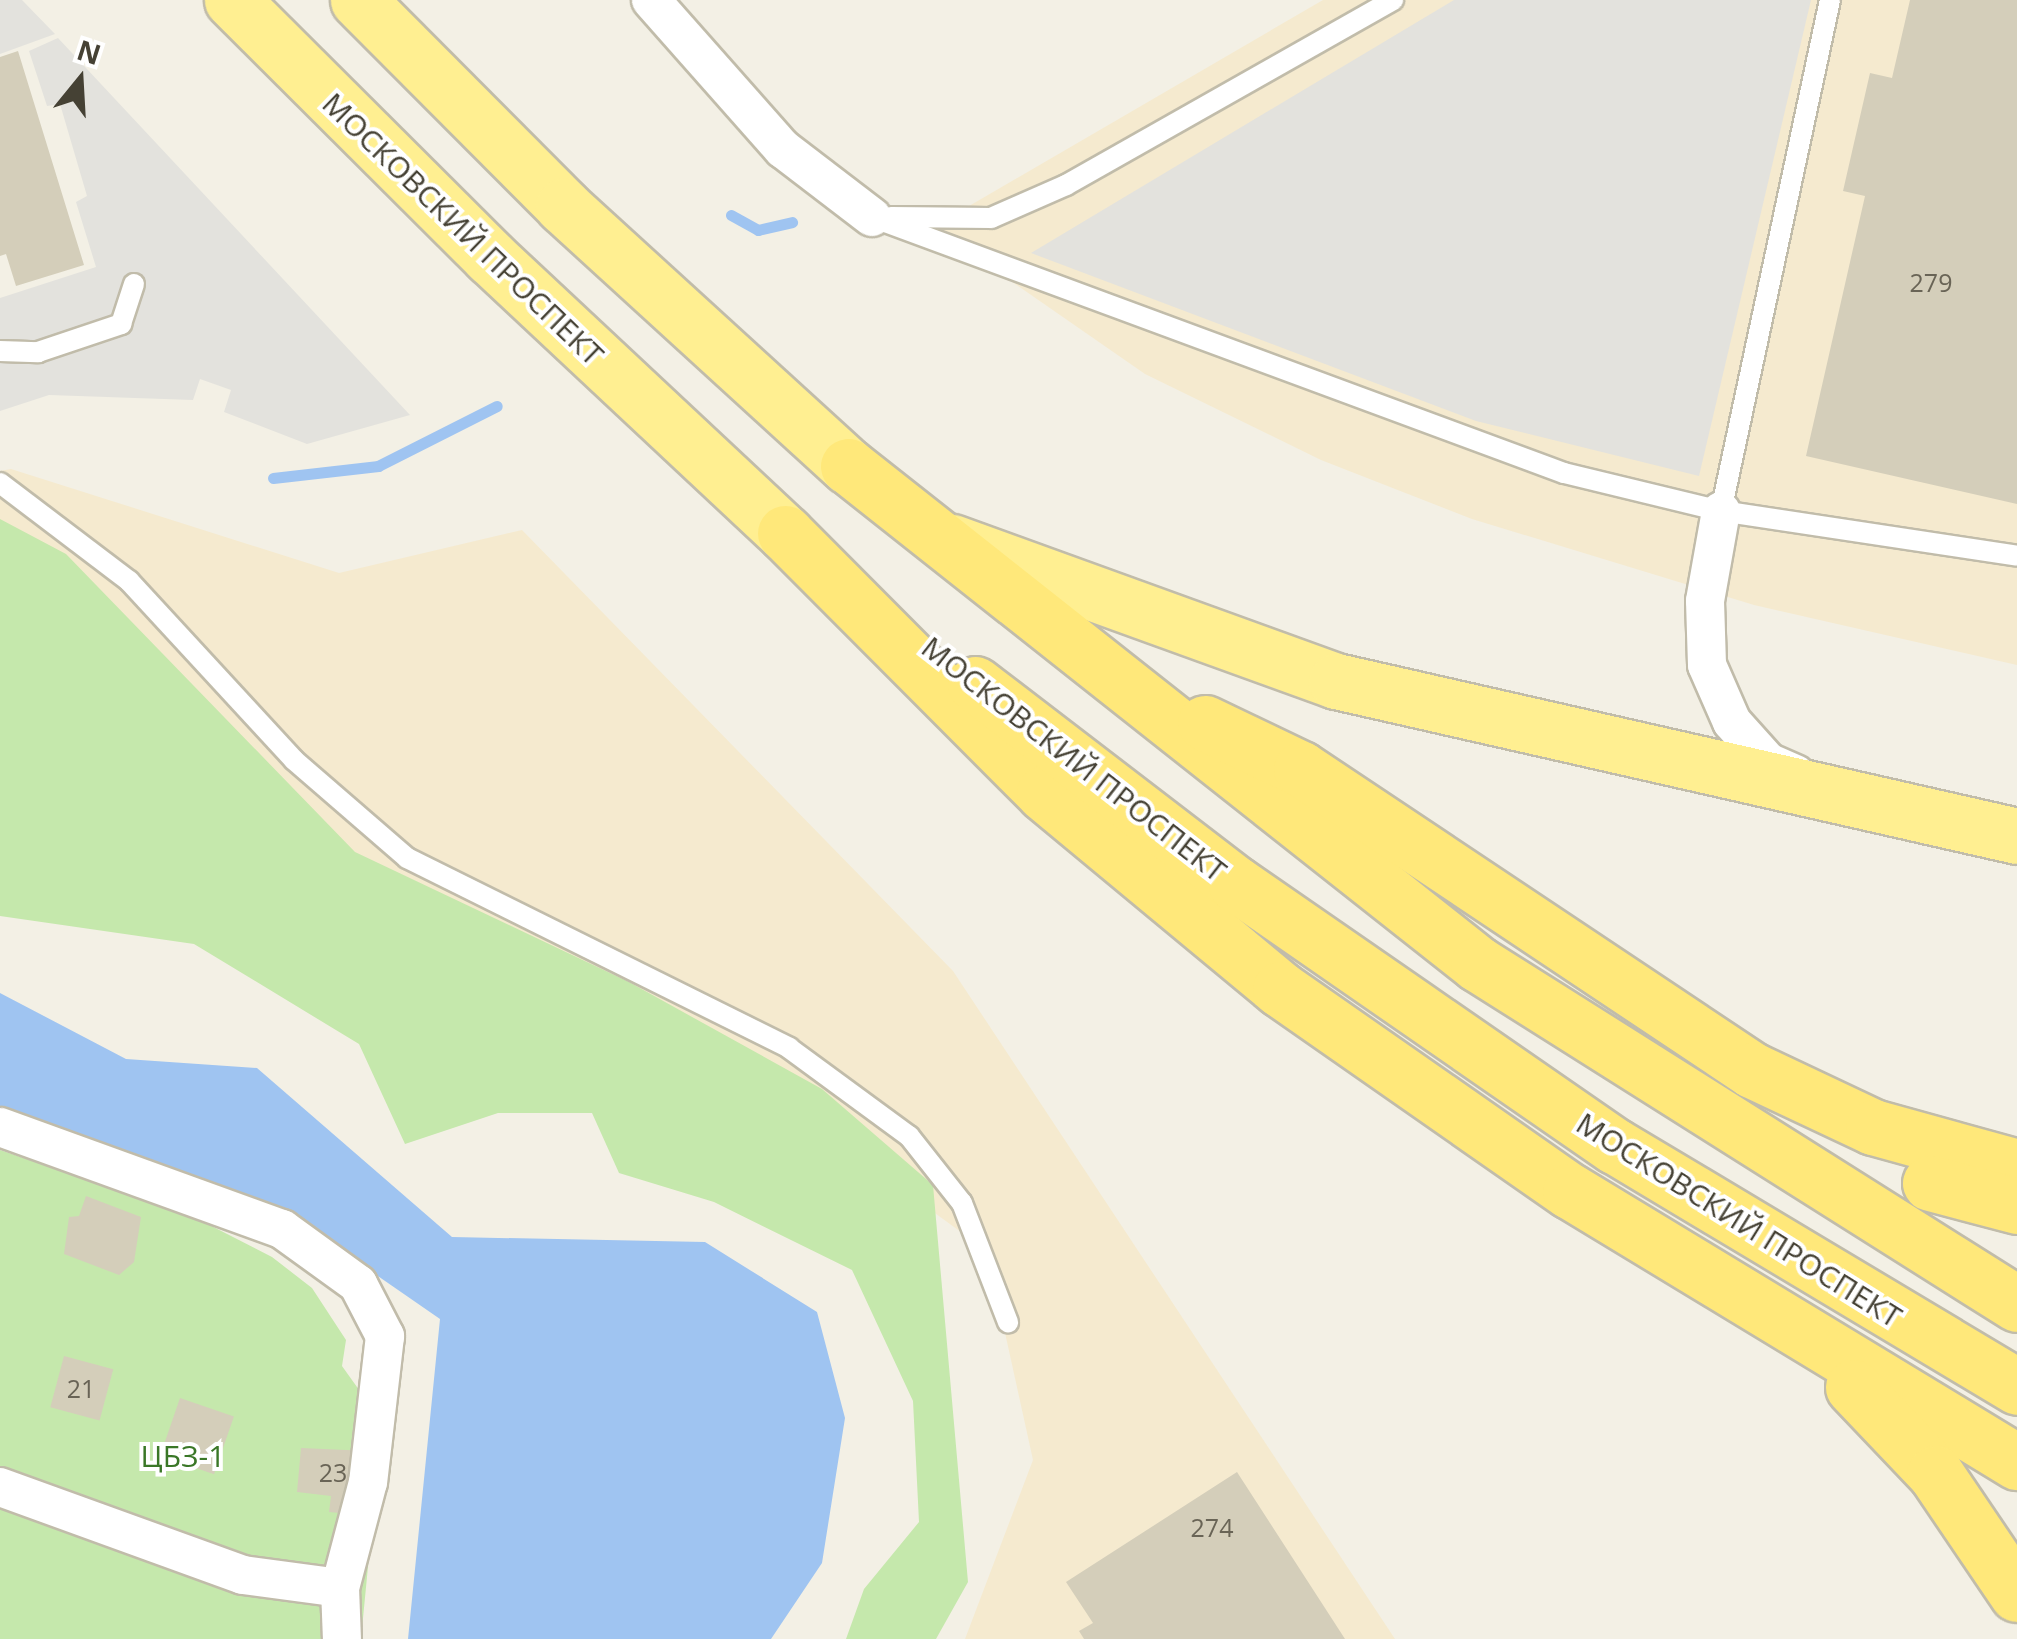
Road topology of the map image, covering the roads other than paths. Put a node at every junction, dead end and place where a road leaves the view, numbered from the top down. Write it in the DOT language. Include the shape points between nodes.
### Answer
graph roads {
  1 [pos="232,0"];
  2 [pos="358,0"];
  3 [pos="652,0"];
  4 [pos="1393,0"];
  5 [pos="1830,0"];
  6 [pos="872,216"];
  7 [pos="134,284"];
  8 [pos="0,351"];
  9 [pos="848,466"];
  10 [pos="0,483"];
  11 [pos="1721,511"];
  12 [pos="920,530"];
  13 [pos="784,533"];
  14 [pos="2017,556"];
  15 [pos="1102,673"];
  16 [pos="1820,786"];
  17 [pos="2017,836"];
  18 [pos="1648,1076"];
  19 [pos="0,1127"];
  20 [pos="2017,1167"];
  21 [pos="2017,1206"];
  22 [pos="1733,1292"];
  23 [pos="2017,1304"];
  24 [pos="1008,1322"];
  25 [pos="2017,1388"];
  26 [pos="2017,1462"];
  27 [pos="0,1487"];
  28 [pos="340,1588"];
  29 [pos="2017,1594"];
  30 [pos="342,1639"];
  1 -- 13 [label="main road, МОСКОВСКИЙ ПРОСПЕКТ" via="490,258"];
  2 -- 9 [label="main road" via="564,206"];
  3 -- 6 [label="street" via="783,150"];
  4 -- 6 [label="lane" via="1066,185 991,218"];
  5 -- 11 [label="lane"];
  6 -- 11 [label="lane" via="1431,430"];
  7 -- 8 [label="lane" via="121,324 38,352"];
  9 -- 12 [label="highway"];
  10 -- 24 [label="lane" via="128,581 294,760 407,858 790,1048 909,1136 962,1204"];
  11 -- 14 [label="lane"];
  11 -- 16 [label="street" via="1706,600 1707,665 1732,722 1768,762"];
  12 -- 15 [label="highway"];
  12 -- 16 [label="main road" via="1320,676"];
  13 -- 22 [label="highway" via="931,686 1160,894 1401,1080"];
  13 -- 25 [label="highway, МОСКОВСКИЙ ПРОСПЕКТ" via="1100,782 1432,1022 1800,1263"];
  15 -- 18 [label="highway" via="1478,964"];
  15 -- 20 [label="highway" via="1300,769 1752,1070 1873,1127"];
  16 -- 17 [label="main road"];
  18 -- 21 [label="highway" via="1739,1102 1867,1162"];
  18 -- 23 [label="highway"];
  19 -- 28 [label="street" via="282,1230 358,1284 385,1336 368,1482"];
  22 -- 26 [label="highway"];
  22 -- 29 [label="highway" via="1888,1420 1935,1473"];
  27 -- 28 [label="street" via="243,1575"];
  28 -- 30 [label="street"];
}
